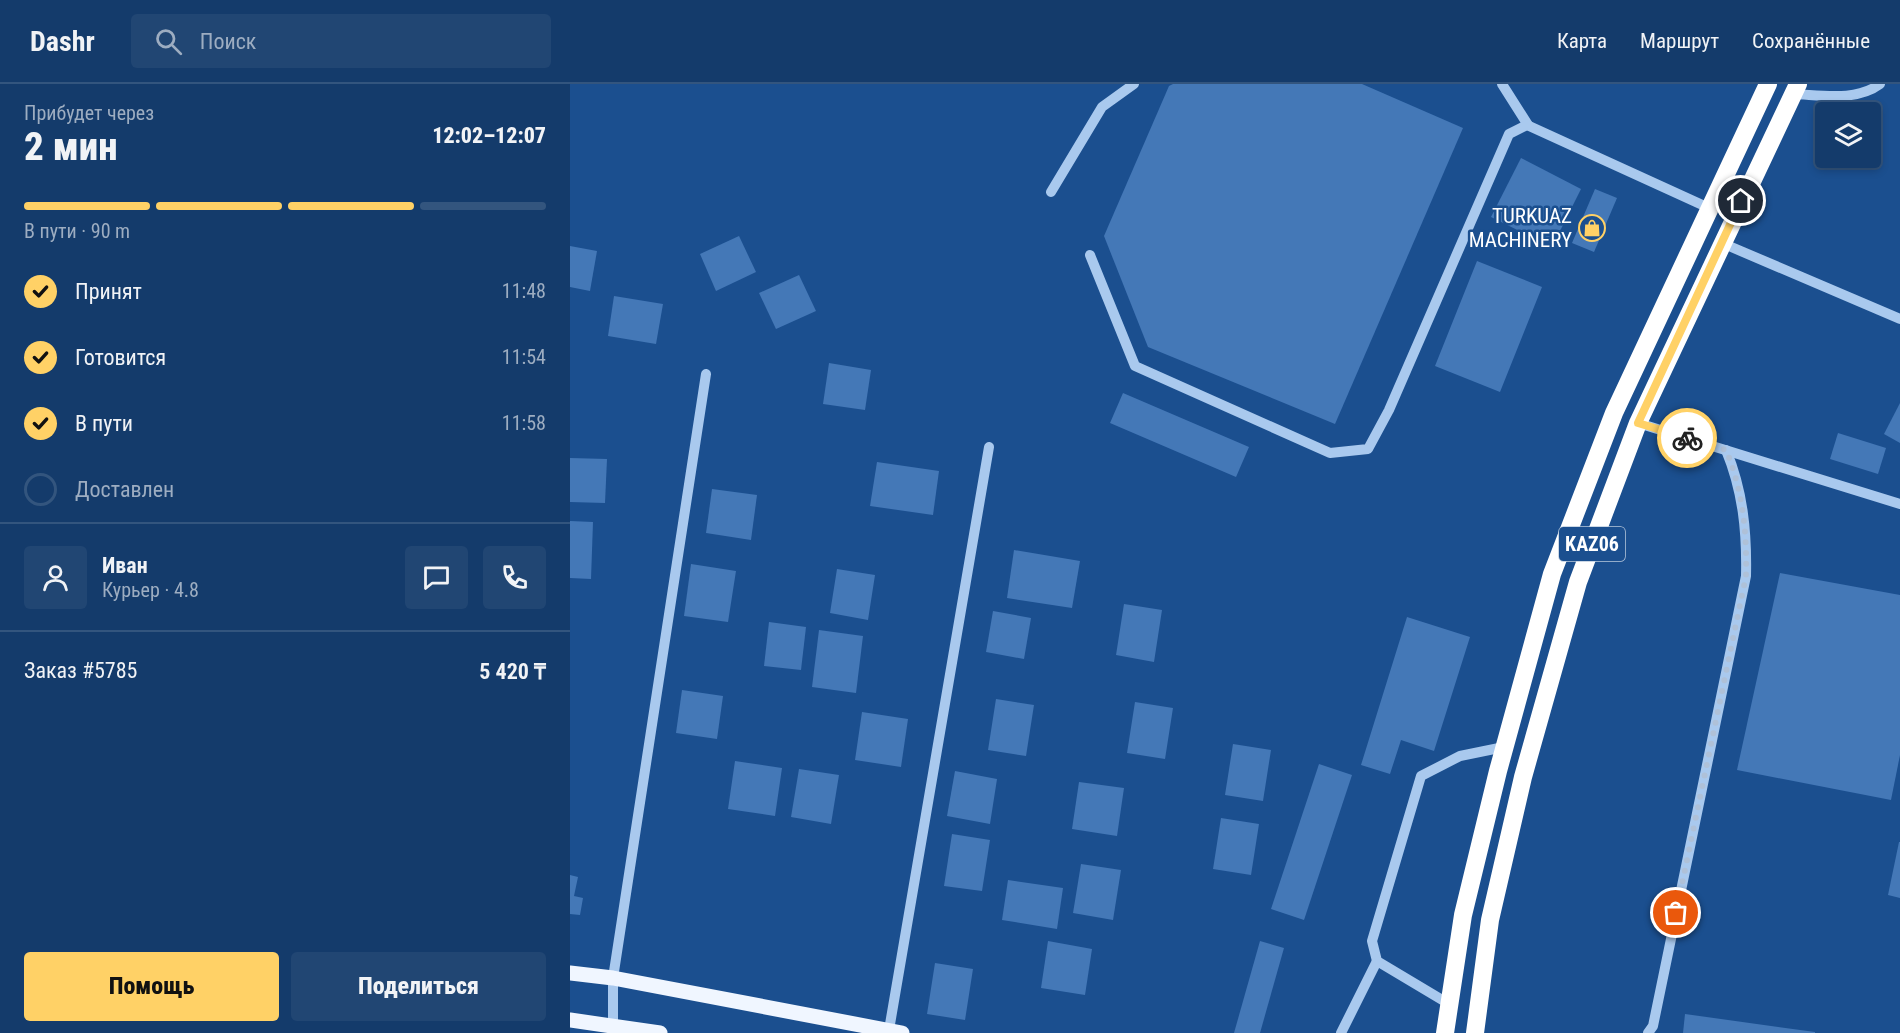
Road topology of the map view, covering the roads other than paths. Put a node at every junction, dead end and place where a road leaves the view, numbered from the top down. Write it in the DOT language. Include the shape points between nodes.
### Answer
graph roads {
  1 [pos="1134,84"];
  2 [pos="1502,84"];
  3 [pos="1768,84"];
  4 [pos="1880,84"];
  5 [pos="1795,89"];
  6 [pos="1528,125"];
  7 [pos="1051,192"];
  8 [pos="1708,208"];
  9 [pos="1722,243"];
  10 [pos="1090,255"];
  11 [pos="1900,320"];
  12 [pos="706,374"];
  13 [pos="1638,423"];
  14 [pos="989,447"];
  15 [pos="1726,450"];
  16 [pos="1900,504"];
  17 [pos="1504,747"];
  18 [pos="1377,961"];
  19 [pos="570,974"];
  20 [pos="613,978"];
  21 [pos="1449,1004"];
  22 [pos="570,1020"];
  23 [pos="613,1029"];
  24 [pos="896,1031"];
  25 [pos="660,1033"];
  26 [pos="1341,1033"];
  27 [pos="1445,1033"];
  28 [pos="1479,1033"];
  29 [pos="1648,1033"];
  1 -- 7 [label="street" via="1102,107"];
  2 -- 6 [label="street"];
  3 -- 8 [label="highway, KАZ06"];
  4 -- 5 [label="street" via="1855,95"];
  5 -- 9 [label="highway, KАZ06"];
  6 -- 8 [label="street"];
  6 -- 10 [label="street" via="1509,134 1389,411 1368,449 1330,453 1135,366"];
  8 -- 17 [label="highway, KАZ06" via="1614,413 1556,563"];
  9 -- 11 [label="street"];
  9 -- 13 [label="highway, KАZ06"];
  12 -- 20 [label="street"];
  13 -- 15 [label="street"];
  13 -- 28 [label="highway, KАZ06" via="1578,582 1523,777 1490,920"];
  14 -- 24 [label="street"];
  15 -- 16 [label="street"];
  15 -- 29 [label="street" via="1741,496 1746,576 1653,1026"];
  17 -- 18 [label="street" via="1460,756 1421,777 1372,941"];
  17 -- 21 [label="highway, KАZ06" via="1463,915"];
  18 -- 21 [label="street"];
  18 -- 26 [label="street"];
  19 -- 20 [label="main road"];
  20 -- 23 [label="street"];
  20 -- 24 [label="main road"];
  21 -- 27 [label="highway, KАZ06"];
  22 -- 23 [label="main road"];
  23 -- 25 [label="main road"];
}
